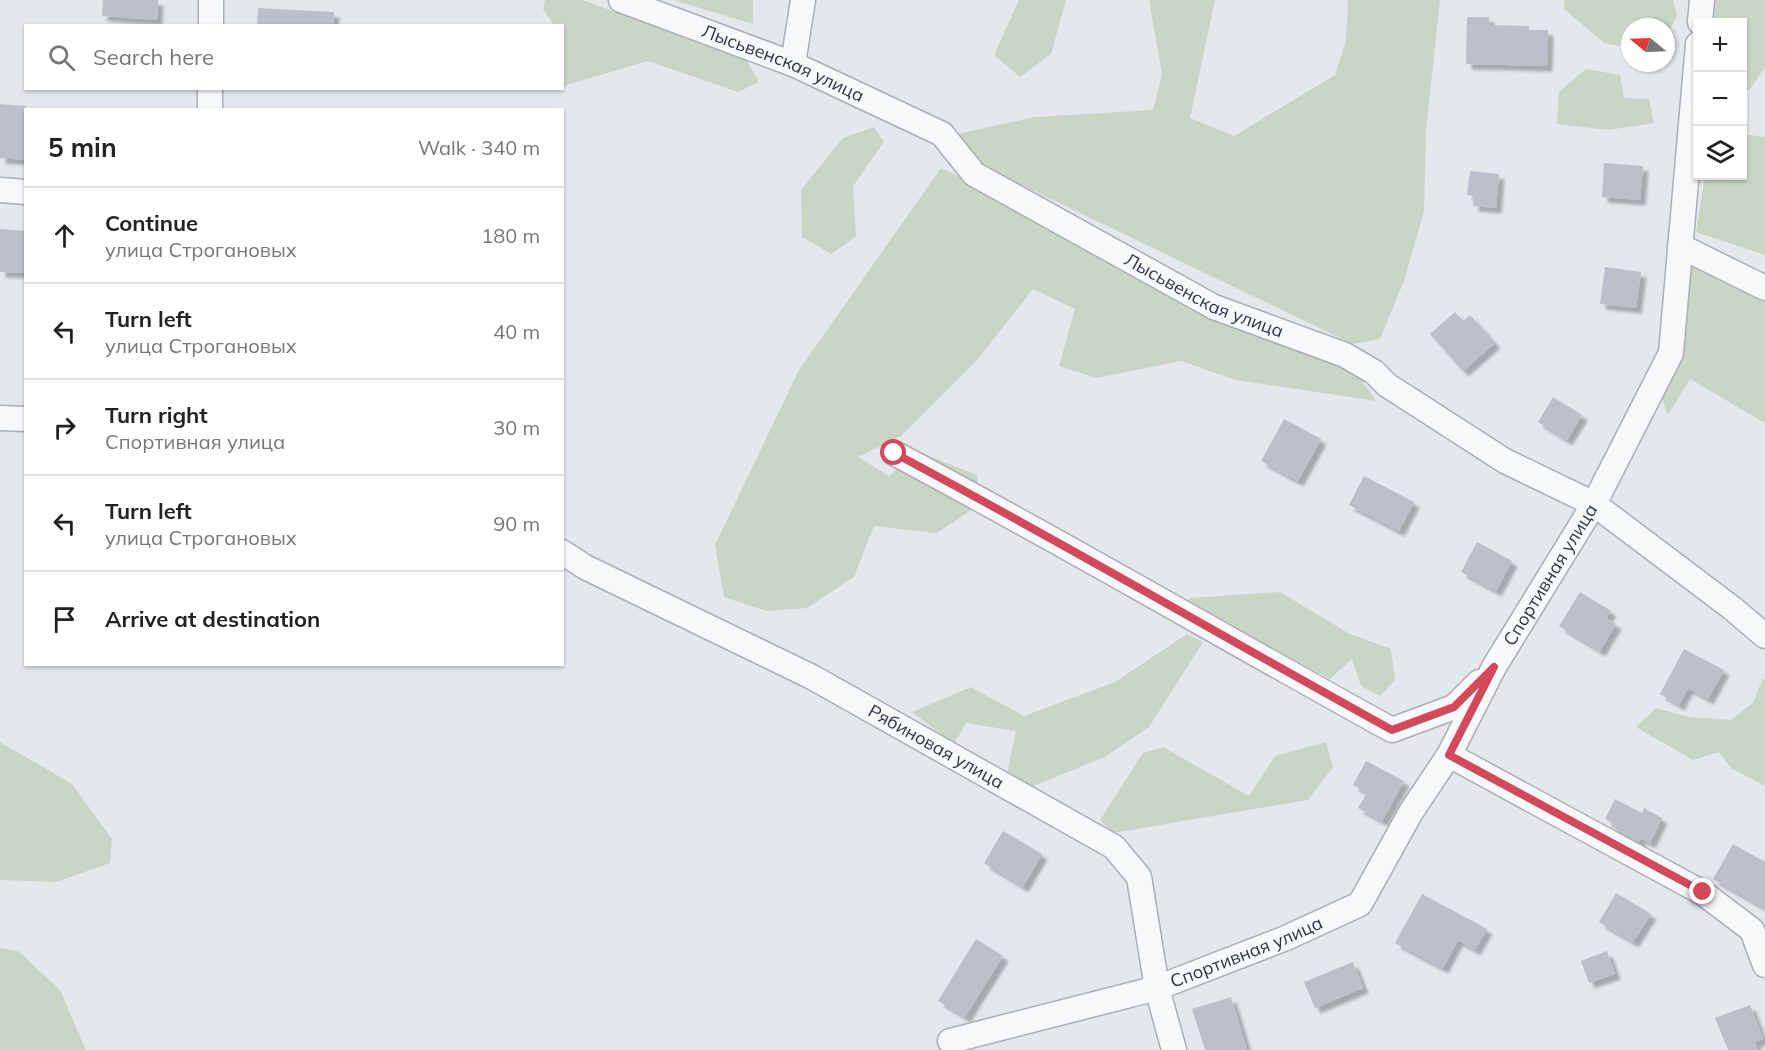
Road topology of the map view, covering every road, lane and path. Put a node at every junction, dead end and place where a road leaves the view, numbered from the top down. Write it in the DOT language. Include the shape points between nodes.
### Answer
graph roads {
  1 [pos="211,0"];
  2 [pos="621,0"];
  3 [pos="803,0"];
  4 [pos="1702,0"];
  5 [pos="1700,18"];
  6 [pos="211,24"];
  7 [pos="793,64"];
  8 [pos="1696,72"];
  9 [pos="210,90"];
  10 [pos="210,108"];
  11 [pos="0,190"];
  12 [pos="24,192"];
  13 [pos="1680,246"];
  14 [pos="1765,288"];
  15 [pos="0,418"];
  16 [pos="24,419"];
  17 [pos="894,453"];
  18 [pos="1594,504"];
  19 [pos="564,553"];
  20 [pos="1765,636"];
  21 [pos="1494,667"];
  22 [pos="1449,755"];
  23 [pos="1765,965"];
  24 [pos="1157,988"];
  25 [pos="950,1041"];
  26 [pos="1174,1050"];
  1 -- 6 [label="street"];
  2 -- 7 [label="street, Лысьвенская улица"];
  3 -- 7 [label="street"];
  4 -- 5 [label="street"];
  7 -- 18 [label="street, Лысьвенская улица" via="942,134 974,174 1214,307 1345,355 1505,461"];
  8 -- 13 [label="street, Спортивная улица"];
  9 -- 10 [label="street"];
  11 -- 12 [label="street"];
  13 -- 14 [label="street"];
  13 -- 18 [label="street, Спортивная улица" via="1671,353"];
  15 -- 16 [label="street"];
  17 -- 21 [label="street" via="1048,535 1392,730 1454,707"];
  18 -- 20 [label="street, Лысьвенская улица"];
  18 -- 21 [label="street, Спортивная улица"];
  19 -- 24 [label="street, Рябиновая улица" via="812,677 1114,847 1139,877"];
  21 -- 22 [label="street, Спортивная улица"];
  22 -- 23 [label="street" via="1703,892 1752,930"];
  22 -- 24 [label="street, Спортивная улица" via="1411,812 1360,904 1286,938"];
  24 -- 25 [label="street, Спортивная улица"];
  24 -- 26 [label="street, Рябиновая улица"];
}
